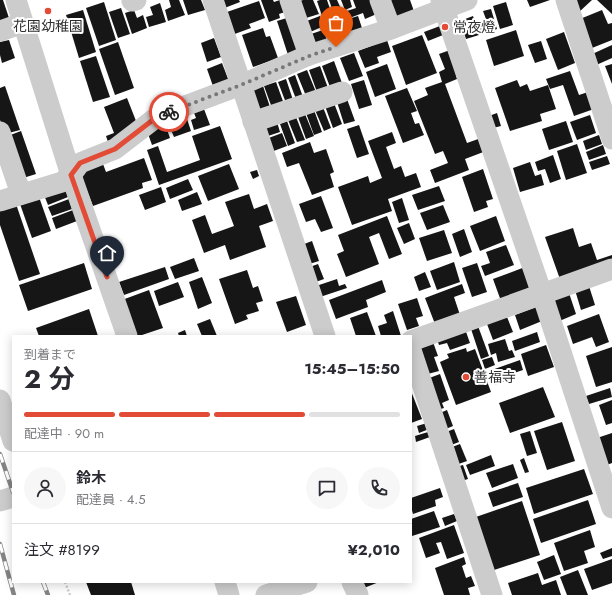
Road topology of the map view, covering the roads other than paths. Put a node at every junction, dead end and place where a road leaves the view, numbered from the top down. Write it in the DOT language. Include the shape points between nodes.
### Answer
graph roads {
  1 [pos="16,0"];
  2 [pos="213,0"];
  3 [pos="290,0"];
  4 [pos="380,0"];
  5 [pos="467,0"];
  6 [pos="566,0"];
  7 [pos="443,4"];
  8 [pos="23,23"];
  9 [pos="391,29"];
  10 [pos="0,31"];
  11 [pos="309,56"];
  12 [pos="241,85"];
  13 [pos="342,92"];
  14 [pos="253,122"];
  15 [pos="0,132"];
  16 [pos="612,139"];
  17 [pos="71,175"];
  18 [pos="21,194"];
  19 [pos="0,201"];
  20 [pos="612,268"];
  21 [pos="542,294"];
  22 [pos="127,335"];
  23 [pos="325,335"];
  24 [pos="412,341"];
  25 [pos="412,353"];
  26 [pos="0,400"];
  27 [pos="12,437"];
  28 [pos="12,497"];
  29 [pos="0,501"];
  30 [pos="612,508"];
  31 [pos="225,583"];
  32 [pos="304,583"];
  33 [pos="352,583"];
  34 [pos="229,595"];
  35 [pos="266,595"];
  36 [pos="358,595"];
  37 [pos="492,595"];
  1 -- 8 [label="street"];
  2 -- 12 [label="street"];
  3 -- 11 [label="street"];
  4 -- 9 [label="street"];
  5 -- 7 [label="street"];
  6 -- 16 [label="street"];
  7 -- 9 [label="street"];
  7 -- 21 [label="street"];
  8 -- 10 [label="street"];
  8 -- 17 [label="street"];
  9 -- 11 [label="street"];
  11 -- 12 [label="street"];
  12 -- 14 [label="street"];
  12 -- 17 [label="street" via="158,116 115,149 80,163"];
  13 -- 14 [label="street"];
  14 -- 23 [label="street"];
  15 -- 18 [label="street"];
  17 -- 18 [label="street" via="62,182"];
  17 -- 22 [label="street"];
  18 -- 19 [label="street"];
  20 -- 21 [label="street"];
  21 -- 24 [label="street"];
  21 -- 30 [label="street"];
  25 -- 37 [label="street"];
  26 -- 27 [label="street"];
  28 -- 29 [label="street"];
  31 -- 34 [label="street"];
  32 -- 35 [label="street"];
  33 -- 36 [label="street"];
}
